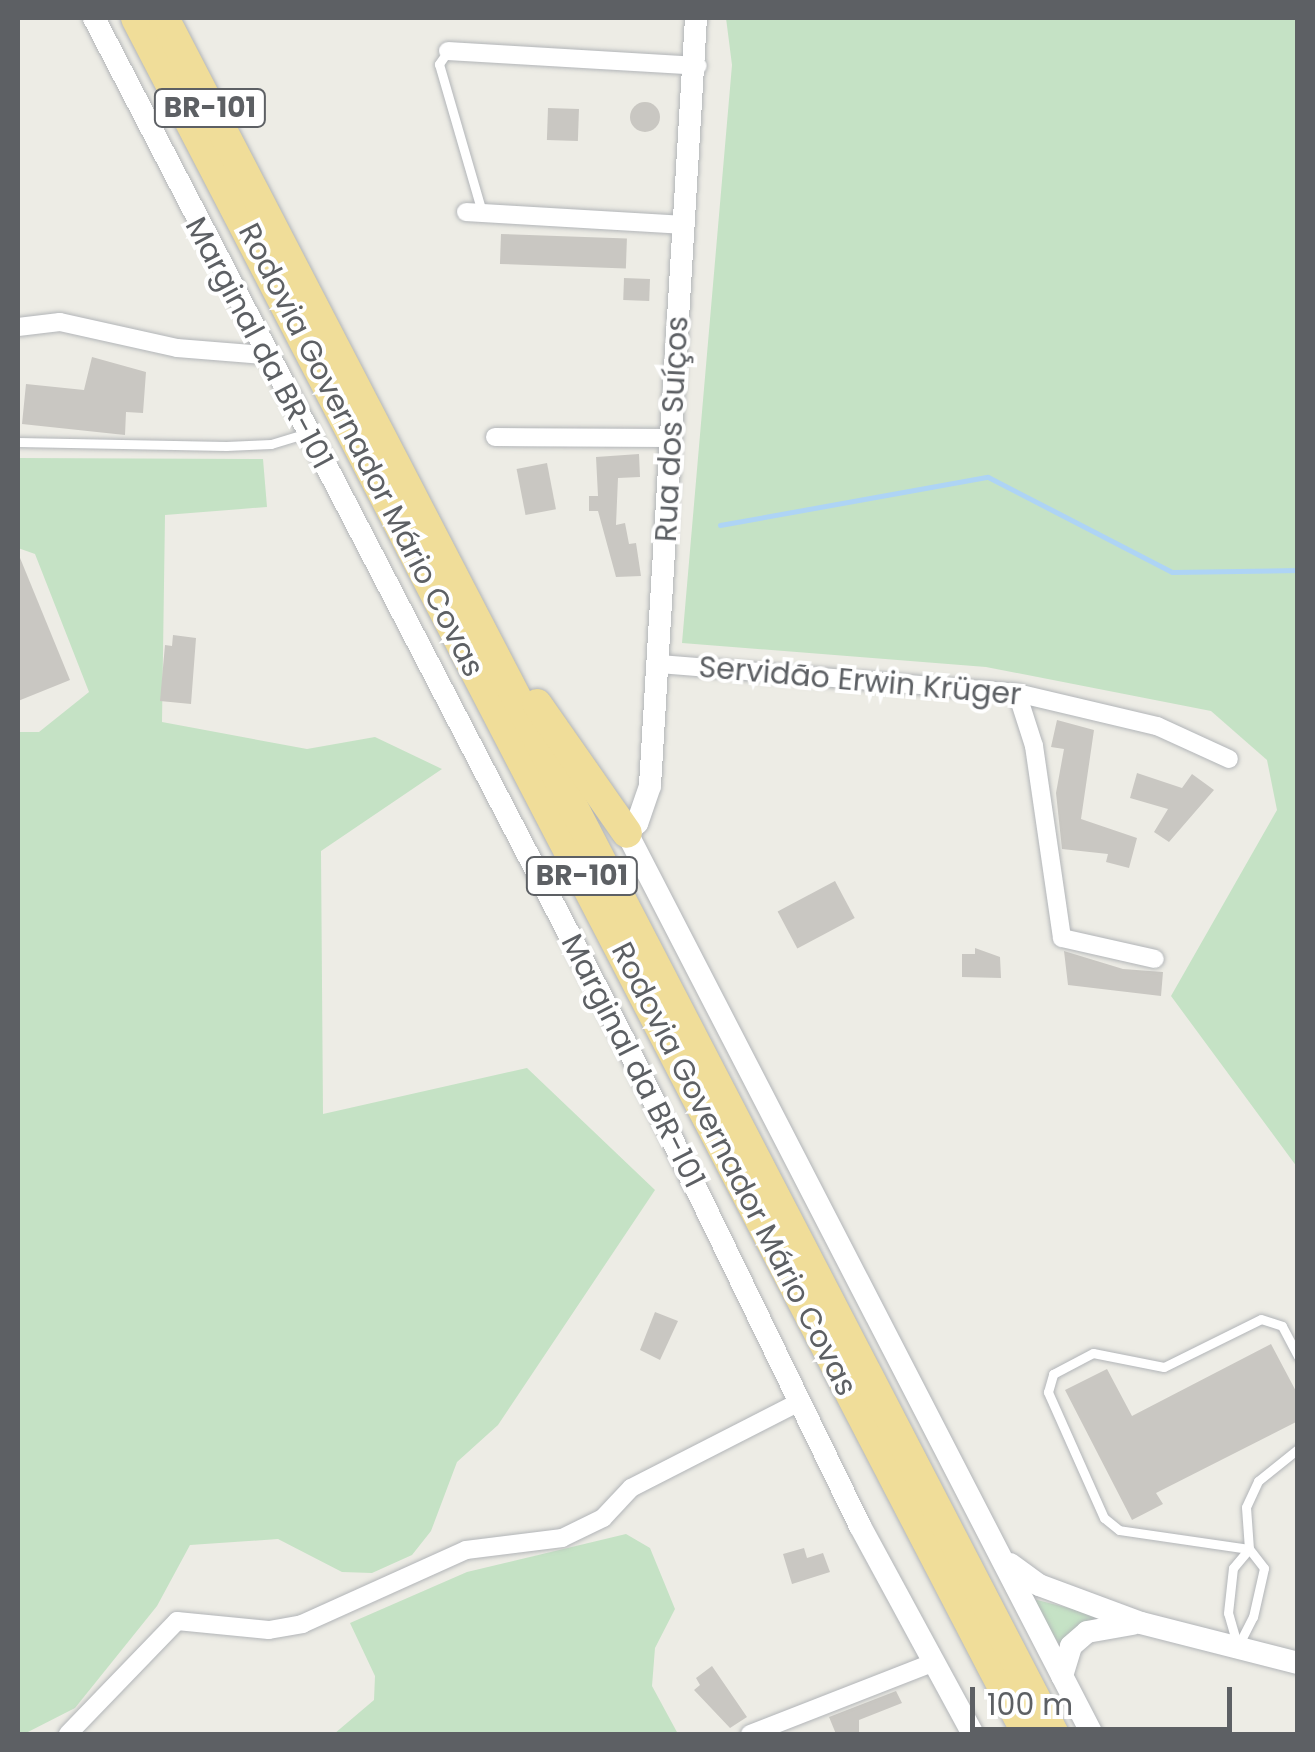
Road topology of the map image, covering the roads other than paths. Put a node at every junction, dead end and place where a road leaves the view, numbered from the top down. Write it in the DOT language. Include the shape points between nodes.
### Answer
graph roads {
  1 [pos="94,18"];
  2 [pos="136,18"];
  3 [pos="164,18"];
  4 [pos="696,18"];
  5 [pos="448,51"];
  6 [pos="698,66"];
  7 [pos="475,213"];
  8 [pos="685,225"];
  9 [pos="18,327"];
  10 [pos="264,354"];
  11 [pos="306,433"];
  12 [pos="495,437"];
  13 [pos="670,438"];
  14 [pos="18,442"];
  15 [pos="459,589"];
  16 [pos="659,664"];
  17 [pos="1017,694"];
  18 [pos="1229,760"];
  19 [pos="627,833"];
  20 [pos="1155,959"];
  21 [pos="1298,1356"];
  22 [pos="799,1402"];
  23 [pos="1298,1448"];
  24 [pos="1249,1549"];
  25 [pos="1003,1558"];
  26 [pos="1141,1624"];
  27 [pos="1237,1646"];
  28 [pos="932,1662"];
  29 [pos="1298,1664"];
  30 [pos="1062,1676"];
  31 [pos="68,1734"];
  32 [pos="750,1734"];
  33 [pos="973,1734"];
  34 [pos="1027,1734"];
  35 [pos="1054,1734"];
  36 [pos="1092,1734"];
  1 -- 10 [label="main road, Marginal da BR-101"];
  2 -- 34 [label="highway, Rodovia Governador Mário Covas / BR-101"];
  3 -- 15 [label="highway, Rodovia Governador Mário Covas / BR-101"];
  4 -- 6 [label="main road, Rua dos Suíços"];
  5 -- 6 [label="street"];
  5 -- 7 [label="lane" via="439,64"];
  6 -- 8 [label="main road, Rua dos Suíços"];
  7 -- 8 [label="street"];
  8 -- 13 [label="main road, Rua dos Suíços"];
  9 -- 10 [label="street" via="60,322 177,348"];
  10 -- 11 [label="main road, Marginal da BR-101"];
  11 -- 14 [label="lane" via="270,444 226,446"];
  11 -- 22 [label="main road, Marginal da BR-101" via="624,1040"];
  12 -- 13 [label="street"];
  13 -- 16 [label="main road, Rua dos Suíços"];
  15 -- 19 [label="highway"];
  15 -- 35 [label="highway, Rodovia Governador Mário Covas / BR-101"];
  16 -- 17 [label="street, Servidão Erwin Krüger"];
  16 -- 19 [label="main road, Rua dos Suíços" via="650,786 638,823"];
  17 -- 18 [label="street, Servidão Erwin Krüger" via="1126,716"];
  17 -- 20 [label="street" via="1034,746 1062,938"];
  19 -- 25 [label="main road"];
  21 -- 24 [label="lane" via="1282,1326 1261,1319 1164,1367 1093,1353 1053,1374 1048,1392 1104,1518 1120,1530"];
  22 -- 28 [label="main road, Marginal da BR-101"];
  22 -- 31 [label="street" via="631,1488 603,1518 562,1538 466,1550 302,1624 269,1630 177,1622"];
  23 -- 24 [label="lane" via="1258,1481 1246,1507"];
  24 -- 27 [label="lane" via="1232,1568 1228,1613"];
  24 -- 27 [label="lane" via="1264,1568 1253,1617"];
  25 -- 26 [label="main road" via="1038,1585"];
  25 -- 30 [label="main road"];
  26 -- 27 [label="main road"];
  26 -- 30 [label="main road" via="1087,1632 1071,1646"];
  27 -- 29 [label="main road"];
  28 -- 32 [label="street"];
  28 -- 33 [label="main road, Marginal da BR-101"];
  30 -- 36 [label="main road"];
}
